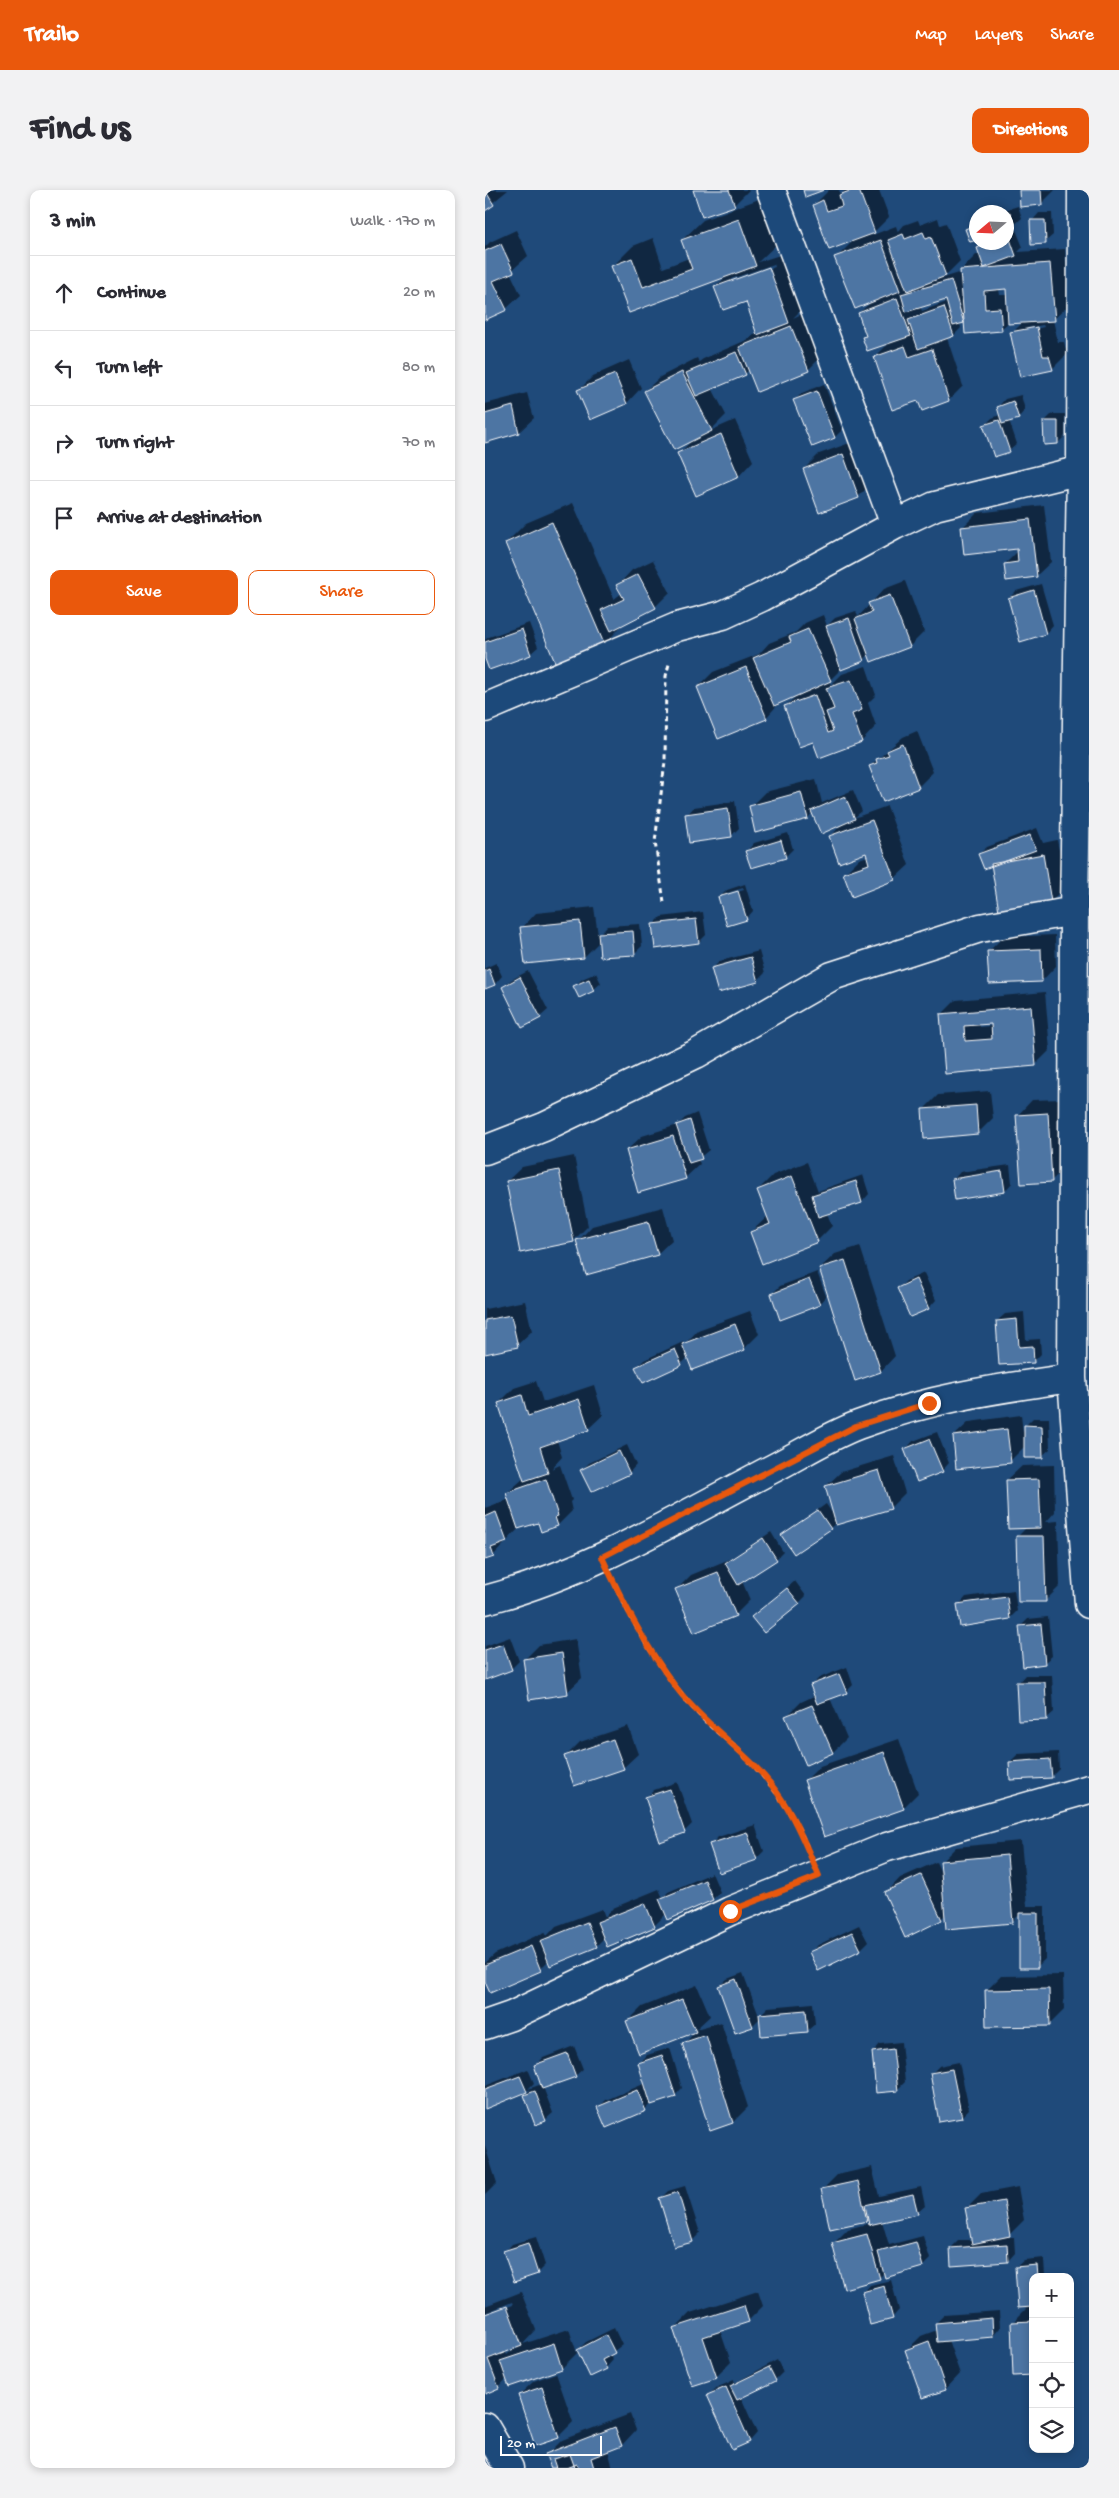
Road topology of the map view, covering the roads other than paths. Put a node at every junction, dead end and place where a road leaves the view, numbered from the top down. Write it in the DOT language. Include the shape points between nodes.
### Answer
graph roads {
  1 [pos="771,190"];
  2 [pos="1082,190"];
  3 [pos="1081,470"];
  4 [pos="895,525"];
  5 [pos="485,708"];
  6 [pos="1074,911"];
  7 [pos="485,1150"];
  8 [pos="1072,1378"];
  9 [pos="485,1600"];
  10 [pos="1089,1604"];
  11 [pos="1089,1789"];
  12 [pos="485,2025"];
  13 [pos="485,2427"];
  14 [pos="509,2468"];
  1 -- 4 [label="street"];
  2 -- 3 [label="street"];
  3 -- 4 [label="street" via="935,506"];
  3 -- 6 [label="street"];
  4 -- 5 [label="street" via="723,615 677,627"];
  6 -- 7 [label="street" via="980,928 832,976 696,1054 544,1127"];
  6 -- 8 [label="street"];
  8 -- 9 [label="street" via="986,1390 929,1403 856,1426 602,1557 517,1592"];
  8 -- 10 [label="street"];
  11 -- 12 [label="street" via="887,1847 730,1911 511,2016"];
  13 -- 14 [label="street"];
}
